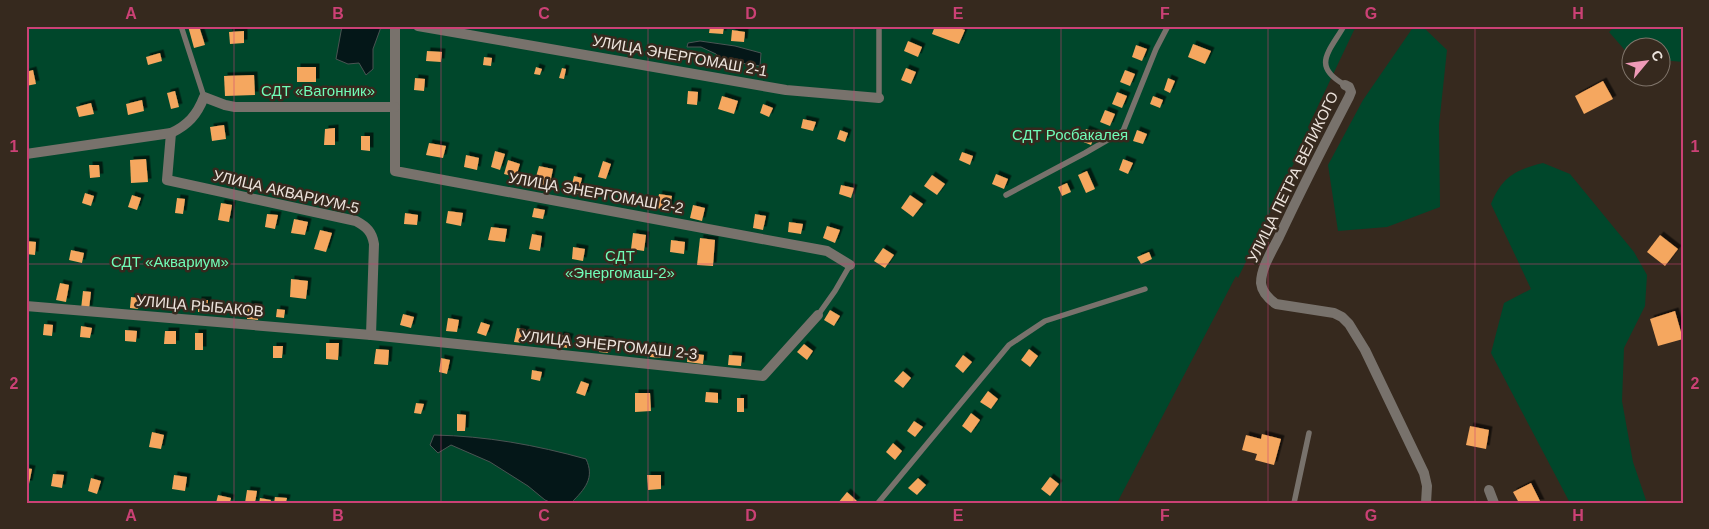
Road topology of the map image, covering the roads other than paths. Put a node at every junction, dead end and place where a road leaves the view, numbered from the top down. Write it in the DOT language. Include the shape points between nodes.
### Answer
graph roads {
  1 [pos="181,26"];
  2 [pos="395,26"];
  3 [pos="418,26"];
  4 [pos="879,26"];
  5 [pos="1168,26"];
  6 [pos="1344,26"];
  7 [pos="1345,85"];
  8 [pos="204,97"];
  9 [pos="879,98"];
  10 [pos="394,107"];
  11 [pos="171,133"];
  12 [pos="26,154"];
  13 [pos="1006,194"];
  14 [pos="850,265"];
  15 [pos="1145,290"];
  16 [pos="26,306"];
  17 [pos="818,315"];
  18 [pos="371,335"];
  19 [pos="1309,433"];
  20 [pos="1489,490"];
  21 [pos="878,503"];
  22 [pos="1294,503"];
  23 [pos="1426,503"];
  24 [pos="1494,503"];
  1 -- 8 [label="lane"];
  2 -- 10 [label="street"];
  3 -- 9 [label="street, УЛИЦА ЭНЕРГОМАШ 2-1" via="786,90"];
  4 -- 9 [label="lane"];
  5 -- 13 [label="lane" via="1123,131"];
  6 -- 7 [label="lane" via="1325,58 1325,66 1334,79"];
  7 -- 23 [label="street, УЛИЦА ПЕТРА ВЕЛИКОГО" via="1351,92 1264,269 1262,290 1276,304 1334,313 1349,324 1365,350 1424,473 1428,486"];
  8 -- 10 [label="street" via="235,107"];
  8 -- 11 [label="street" via="184,127"];
  10 -- 14 [label="street, УЛИЦА ЭНЕРГОМАШ 2-2" via="395,171 827,251"];
  11 -- 12 [label="street"];
  11 -- 18 [label="street, УЛИЦА АКВАРИУМ-5" via="167,180 356,221 372,233"];
  14 -- 17 [label="lane"];
  15 -- 21 [label="lane" via="1045,321 1009,345"];
  16 -- 18 [label="street, УЛИЦА РЫБАКОВ"];
  17 -- 18 [label="street, УЛИЦА ЭНЕРГОМАШ 2-3" via="763,376"];
  19 -- 22 [label="lane"];
  20 -- 24 [label="street"];
}
